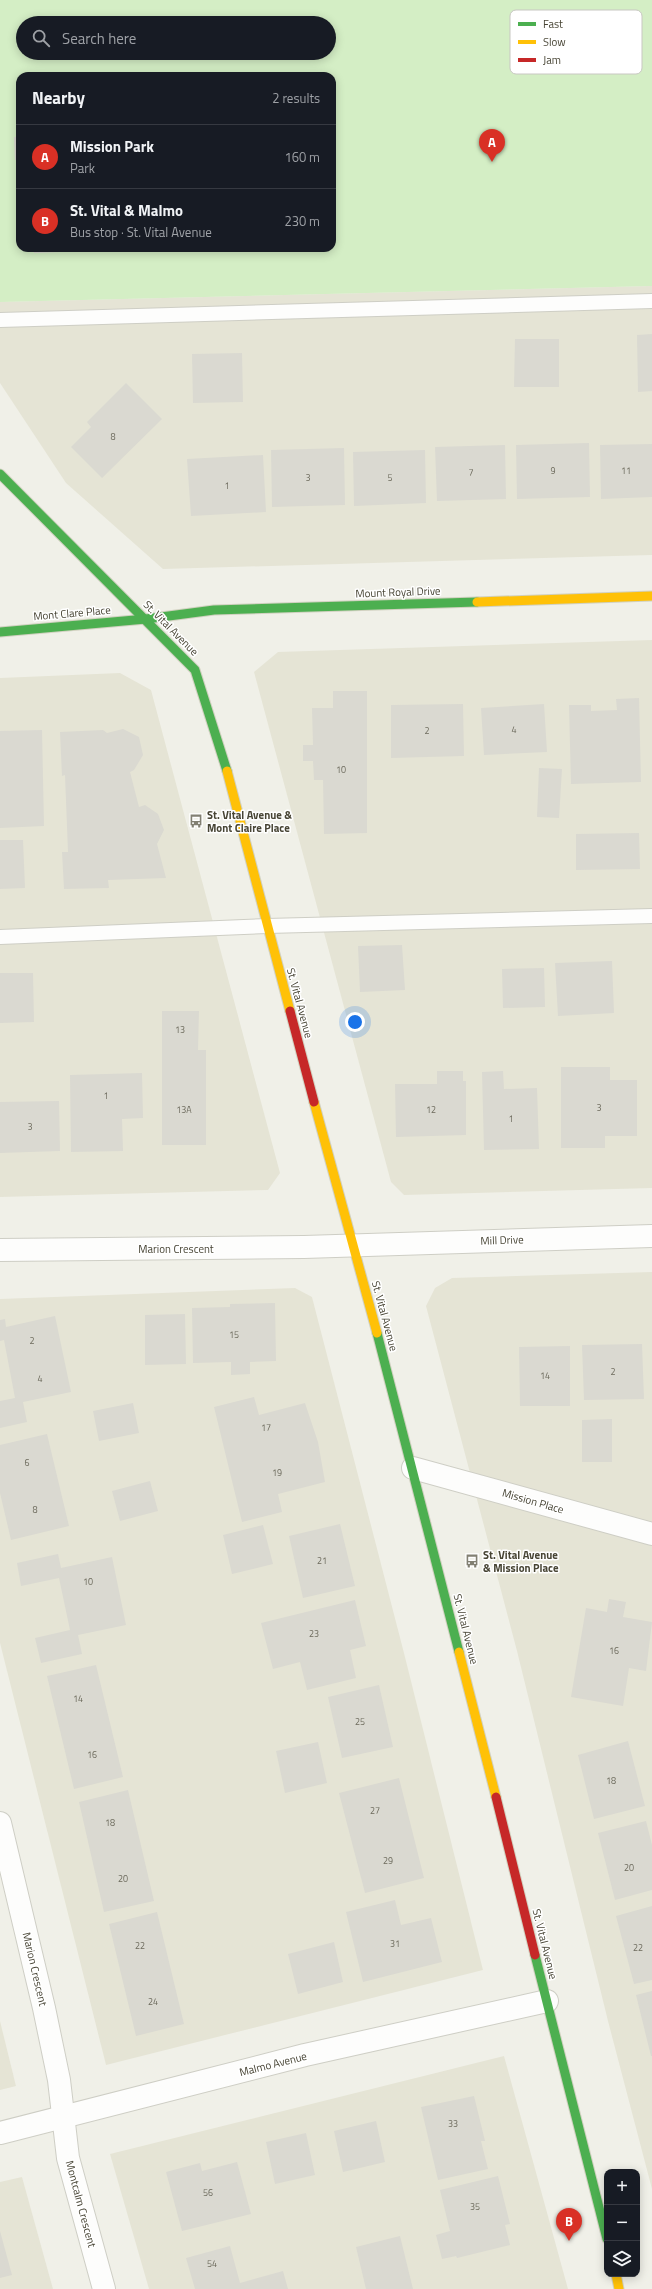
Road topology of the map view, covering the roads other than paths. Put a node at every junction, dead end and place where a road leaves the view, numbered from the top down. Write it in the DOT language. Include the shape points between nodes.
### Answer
graph roads {
  1 [pos="652,301"];
  2 [pos="0,320"];
  3 [pos="0,474"];
  4 [pos="652,596"];
  5 [pos="146,619"];
  6 [pos="0,632"];
  7 [pos="652,916"];
  8 [pos="267,926"];
  9 [pos="0,937"];
  10 [pos="652,1236"];
  11 [pos="353,1245"];
  12 [pos="0,1250"];
  13 [pos="413,1468"];
  14 [pos="652,1534"];
  15 [pos="0,1823"];
  16 [pos="547,2001"];
  17 [pos="64,2117"];
  18 [pos="0,2133"];
  19 [pos="604,2227"];
  20 [pos="617,2277"];
  21 [pos="104,2289"];
  22 [pos="620,2289"];
  1 -- 2 [label="lane"];
  3 -- 5 [label="street, St. Vital Avenue"];
  4 -- 5 [label="street, Mount Royal Drive" via="214,610"];
  5 -- 6 [label="street, Mont Clare Place"];
  5 -- 8 [label="street, St. Vital Avenue" via="195,670 233,788"];
  7 -- 8 [label="lane"];
  8 -- 9 [label="lane"];
  8 -- 11 [label="street, St. Vital Avenue"];
  10 -- 11 [label="street, Mill Drive"];
  11 -- 12 [label="street, Marion Crescent"];
  11 -- 13 [label="street, St. Vital Avenue"];
  13 -- 14 [label="street, Mission Place"];
  13 -- 16 [label="street, St. Vital Avenue"];
  15 -- 17 [label="street, Marion Crescent" via="44,2008"];
  16 -- 17 [label="street, Malmo Avenue" via="305,2055"];
  16 -- 19 [label="street, St. Vital Avenue"];
  17 -- 18 [label="street, Malmo Avenue"];
  17 -- 21 [label="street, Montcalm Crescent" via="68,2158"];
  20 -- 22 [label="street"];
}
